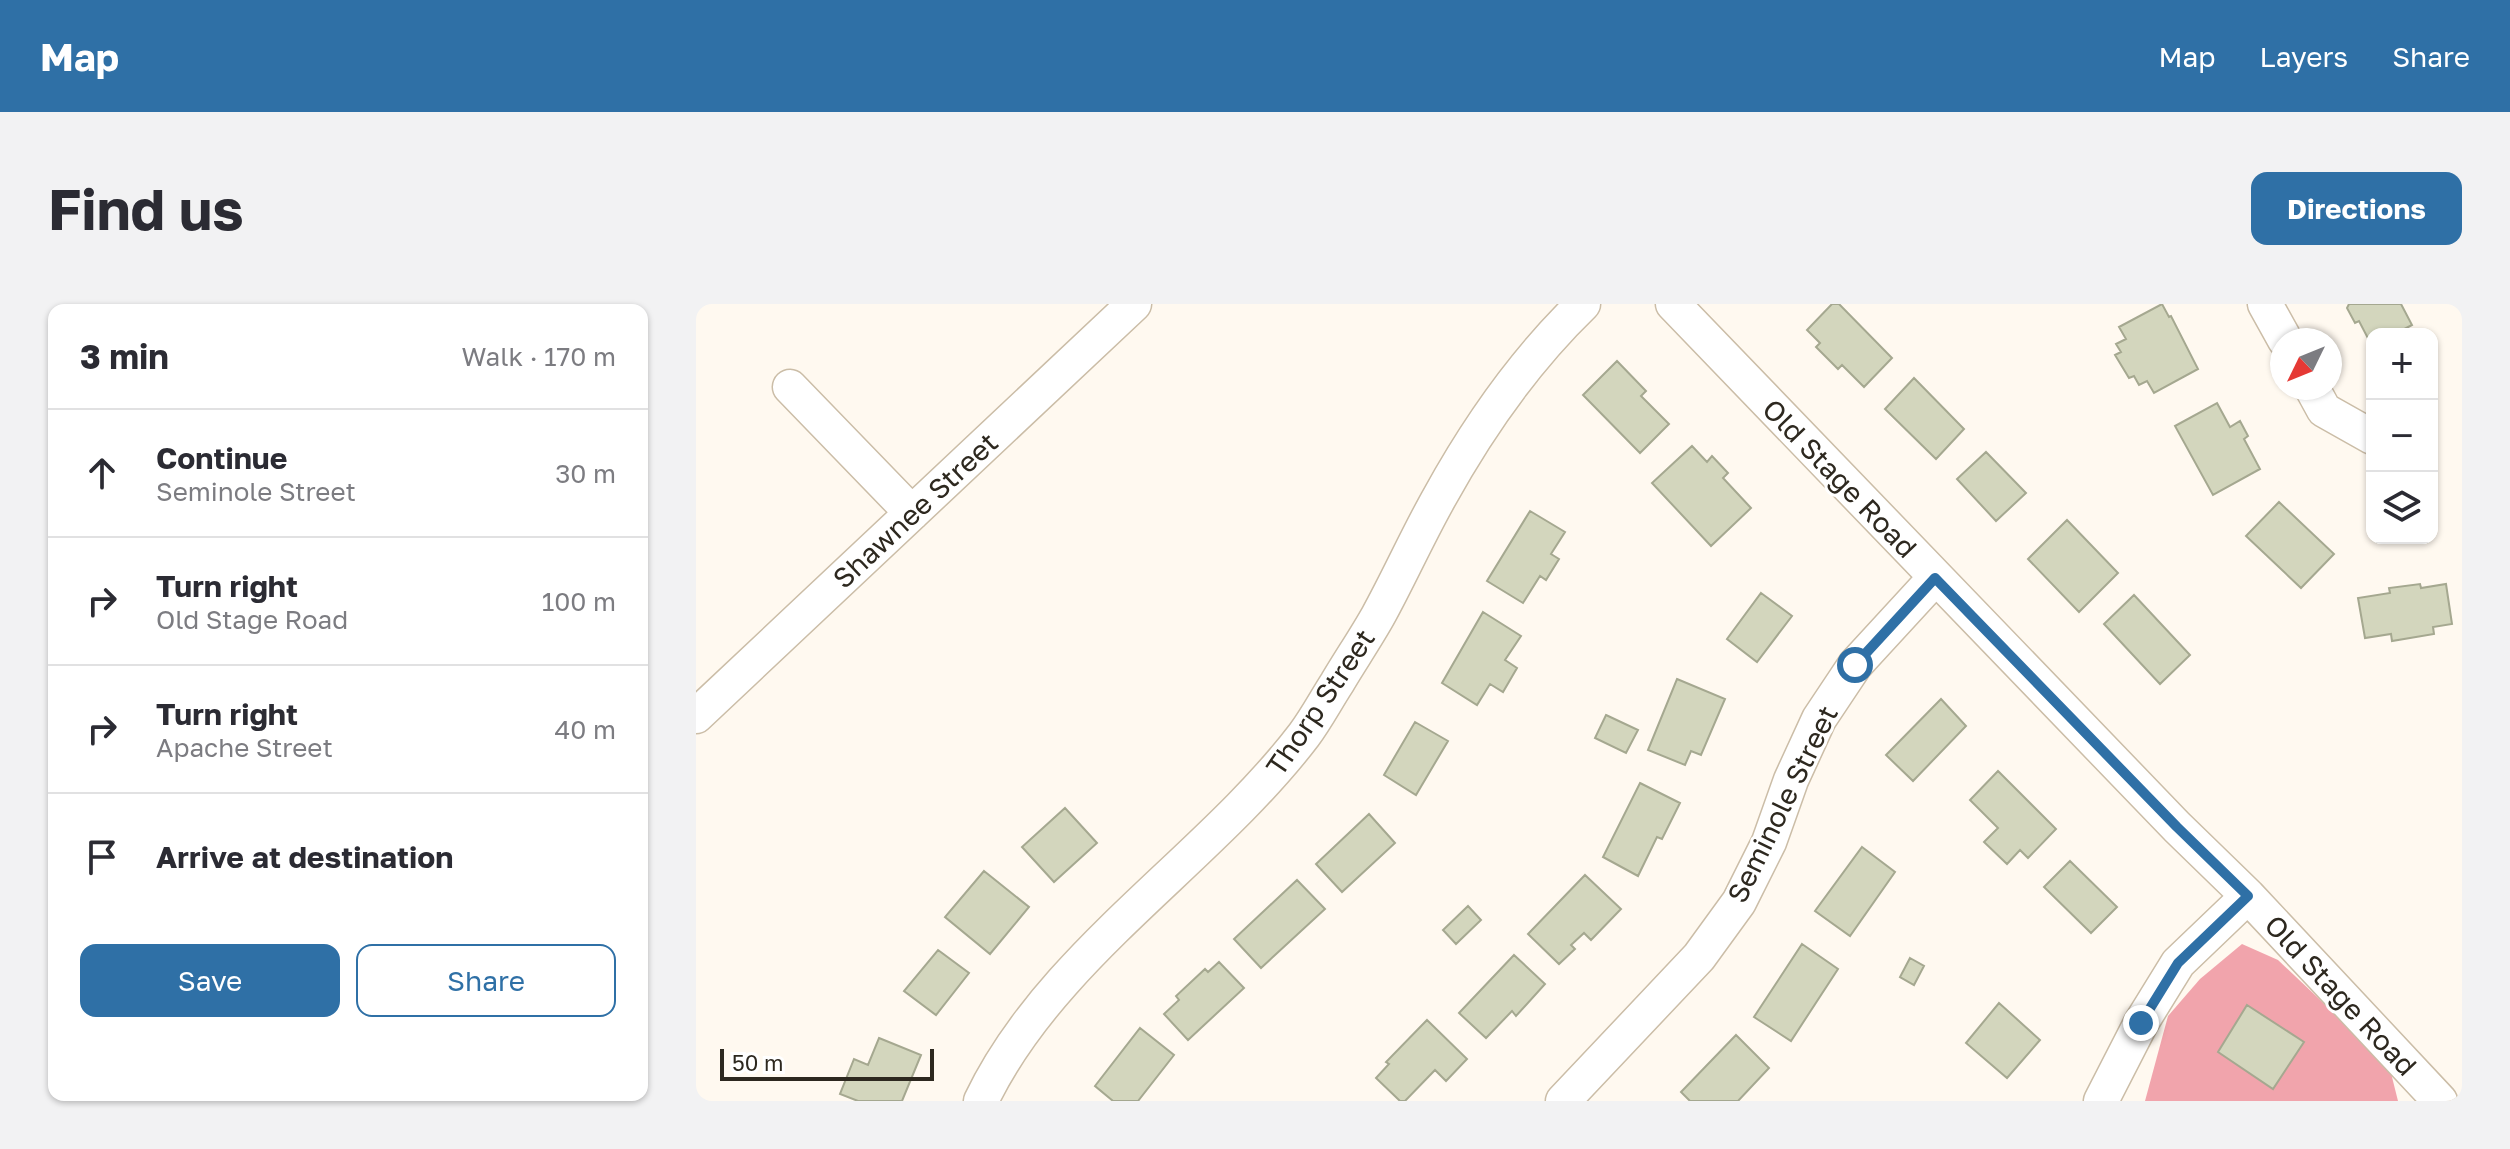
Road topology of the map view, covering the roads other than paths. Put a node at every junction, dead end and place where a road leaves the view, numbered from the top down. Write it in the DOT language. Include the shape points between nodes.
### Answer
graph roads {
  1 [pos="1134,304"];
  2 [pos="1583,304"];
  3 [pos="1673,304"];
  4 [pos="2265,304"];
  5 [pos="2278,328"];
  6 [pos="790,387"];
  7 [pos="2319,400"];
  8 [pos="2366,434"];
  9 [pos="912,513"];
  10 [pos="1935,578"];
  11 [pos="696,716"];
  12 [pos="2248,896"];
  13 [pos="981,1101"];
  14 [pos="1563,1101"];
  15 [pos="2101,1101"];
  16 [pos="2440,1101"];
  1 -- 9 [label="street, Shawnee Street"];
  2 -- 13 [label="street, Thorp Street" via="1513,381 1473,439 1377,617 1306,733 1263,785 1044,1005"];
  3 -- 10 [label="street, Old Stage Road"];
  4 -- 5 [label="street"];
  6 -- 9 [label="street"];
  7 -- 8 [label="street" via="2324,410"];
  9 -- 11 [label="street, Shawnee Street"];
  10 -- 12 [label="street, Old Stage Road"];
  10 -- 14 [label="street, Seminole Street" via="1855,665 1819,719 1739,902 1699,957"];
  12 -- 15 [label="street" via="2178,963"];
  12 -- 16 [label="street, Old Stage Road"];
}
